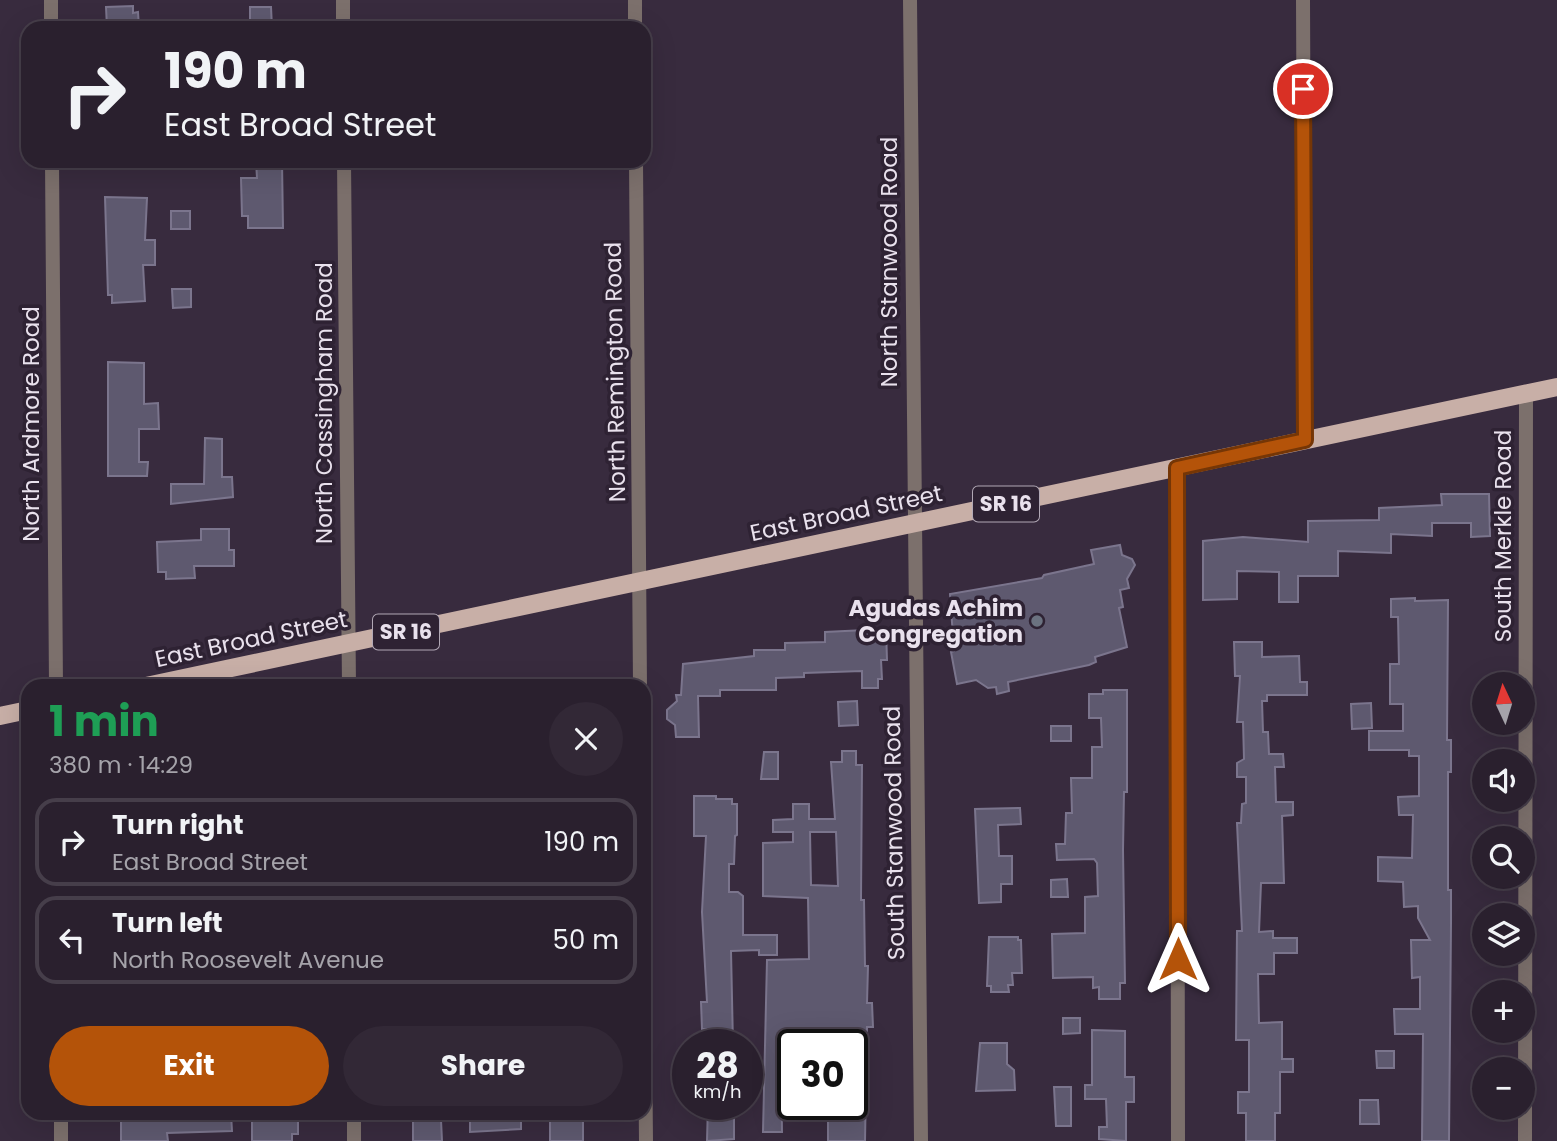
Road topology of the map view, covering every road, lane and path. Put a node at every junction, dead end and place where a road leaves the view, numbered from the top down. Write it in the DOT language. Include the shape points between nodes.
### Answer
graph roads {
  1 [pos="51,0"];
  2 [pos="343,0"];
  3 [pos="635,0"];
  4 [pos="910,0"];
  5 [pos="1303,0"];
  6 [pos="51,21"];
  7 [pos="343,21"];
  8 [pos="635,21"];
  9 [pos="52,168"];
  10 [pos="344,168"];
  11 [pos="636,168"];
  12 [pos="1557,387"];
  13 [pos="1526,394"];
  14 [pos="1305,440"];
  15 [pos="1177,468"];
  16 [pos="913,524"];
  17 [pos="640,582"];
  18 [pos="348,644"];
  19 [pos="56,679"];
  20 [pos="180,679"];
  21 [pos="349,679"];
  22 [pos="640,679"];
  23 [pos="21,712"];
  24 [pos="0,716"];
  25 [pos="61,1120"];
  26 [pos="354,1120"];
  27 [pos="646,1120"];
  28 [pos="61,1141"];
  29 [pos="354,1141"];
  30 [pos="646,1141"];
  31 [pos="921,1141"];
  32 [pos="1178,1141"];
  33 [pos="1525,1141"];
  1 -- 6 [label="street"];
  2 -- 7 [label="street"];
  3 -- 8 [label="street"];
  4 -- 16 [label="street, North Stanwood Road"];
  5 -- 14 [label="street"];
  9 -- 19 [label="street, North Ardmore Road"];
  10 -- 18 [label="street, North Cassingham Road"];
  11 -- 17 [label="street, North Remington Road"];
  12 -- 13 [label="main road, East Broad Street / SR 16"];
  13 -- 14 [label="main road, East Broad Street / SR 16"];
  13 -- 33 [label="street, South Merkle Road"];
  14 -- 15 [label="main road, East Broad Street / SR 16"];
  15 -- 16 [label="main road, East Broad Street / SR 16"];
  15 -- 32 [label="street"];
  16 -- 17 [label="main road, East Broad Street / SR 16"];
  16 -- 31 [label="street, South Stanwood Road"];
  17 -- 18 [label="main road, East Broad Street / SR 16"];
  17 -- 22 [label="street, North Remington Road"];
  18 -- 20 [label="main road, East Broad Street / SR 16"];
  18 -- 21 [label="street, North Cassingham Road"];
  23 -- 24 [label="main road"];
  25 -- 28 [label="street"];
  26 -- 29 [label="street"];
  27 -- 30 [label="street"];
}
